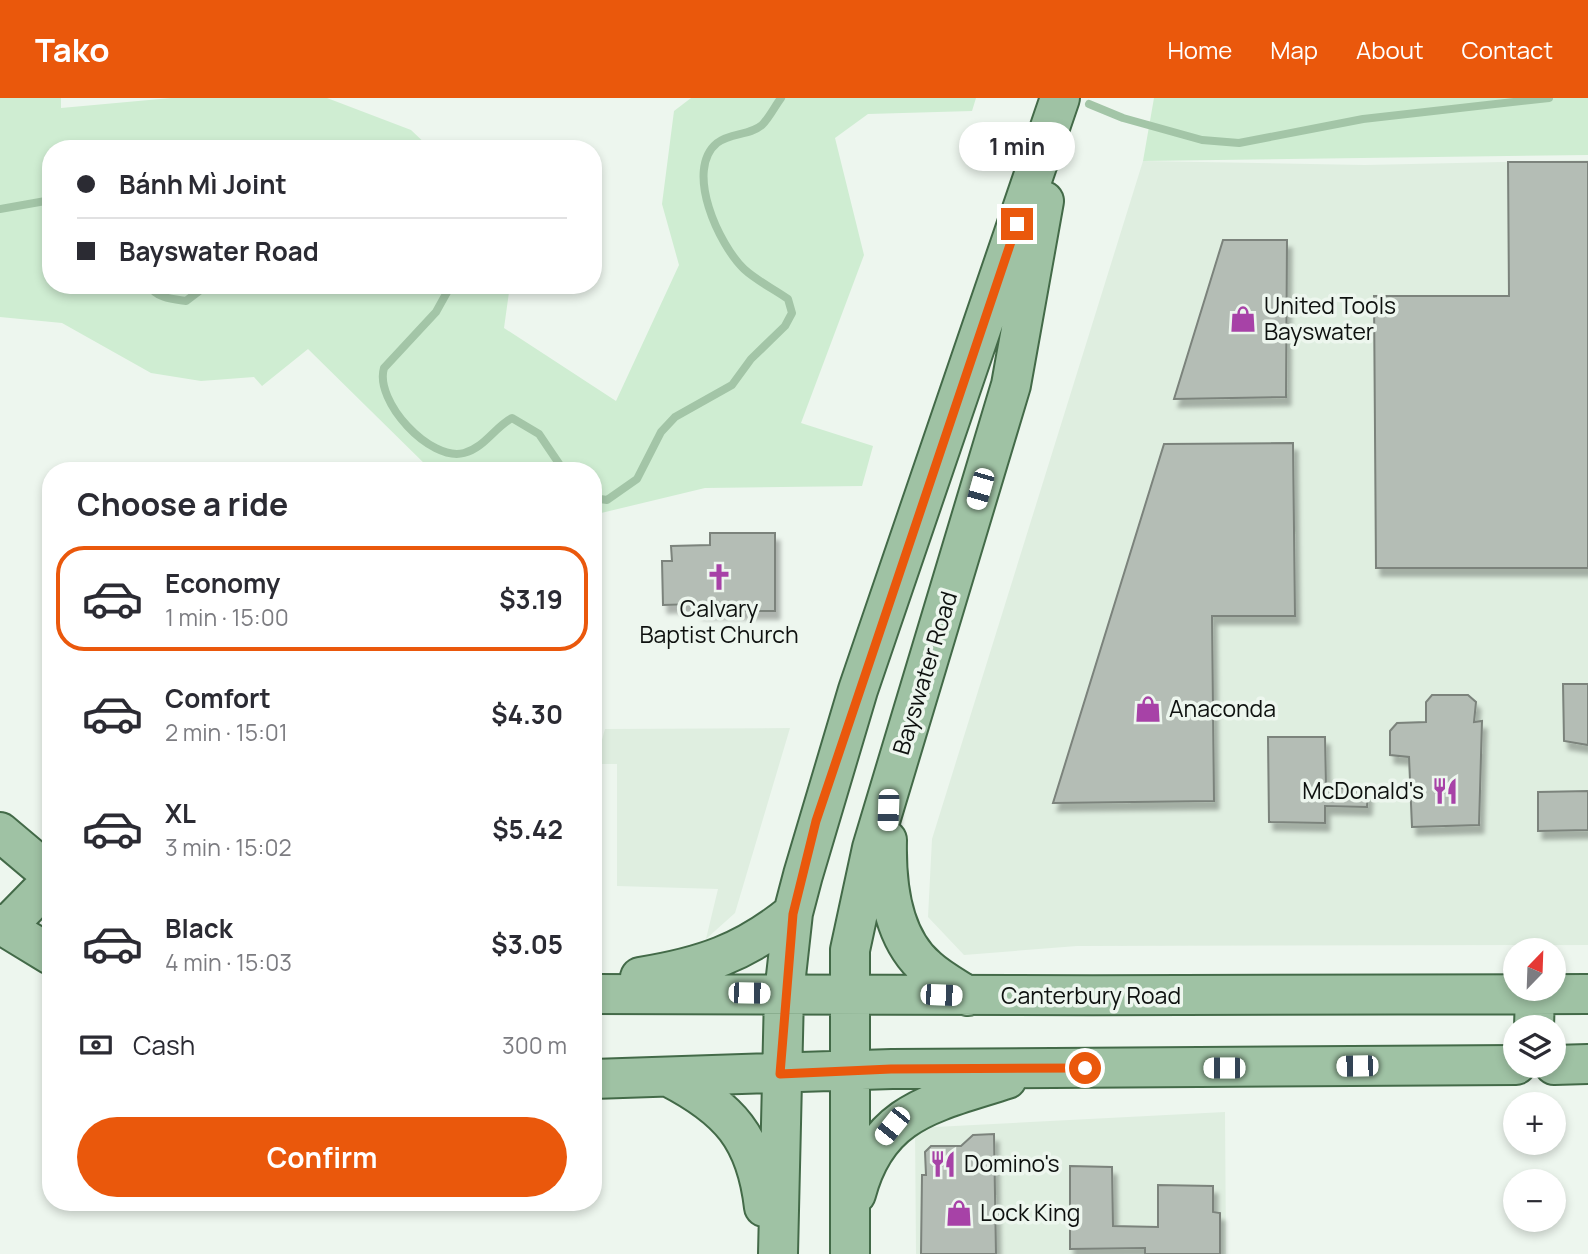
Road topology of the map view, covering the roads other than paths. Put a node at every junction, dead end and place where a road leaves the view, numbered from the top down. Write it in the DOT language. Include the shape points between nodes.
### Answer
graph roads {
  1 [pos="1060,98"];
  2 [pos="973,349"];
  3 [pos="1015,370"];
  4 [pos="889,789"];
  5 [pos="0,832"];
  6 [pos="42,867"];
  7 [pos="42,889"];
  8 [pos="793,914"];
  9 [pos="3,926"];
  10 [pos="42,950"];
  11 [pos="602,982"];
  12 [pos="849,993"];
  13 [pos="602,994"];
  14 [pos="784,994"];
  15 [pos="1588,994"];
  16 [pos="968,996"];
  17 [pos="1521,1011"];
  18 [pos="1503,1065"];
  19 [pos="1566,1065"];
  20 [pos="1588,1065"];
  21 [pos="1039,1069"];
  22 [pos="848,1070"];
  23 [pos="780,1074"];
  24 [pos="668,1077"];
  25 [pos="602,1079"];
  26 [pos="850,1236"];
  27 [pos="769,1254"];
  28 [pos="778,1254"];
  1 -- 2 [label="main road, Bayswater Road"];
  1 -- 3 [label="main road, Bayswater Road"];
  2 -- 3 [label="main road"];
  2 -- 8 [label="main road, Bayswater Road" via="832,769"];
  3 -- 4 [label="main road, Bayswater Road"];
  4 -- 12 [label="main road, Bayswater Road" via="850,950"];
  4 -- 16 [label="main road" via="887,852 891,900 899,925 915,956"];
  5 -- 6 [label="main road"];
  7 -- 9 [label="main road"];
  8 -- 11 [label="main road" via="749,946 712,962"];
  8 -- 14 [label="main road, Bayswater Road"];
  9 -- 10 [label="main road"];
  12 -- 14 [label="main road, Canterbury Road"];
  12 -- 16 [label="main road, Canterbury Road"];
  12 -- 22 [label="main road, Bayswater Road"];
  13 -- 14 [label="main road, Canterbury Road"];
  14 -- 23 [label="main road, Bayswater Road"];
  15 -- 17 [label="main road, Canterbury Road"];
  16 -- 17 [label="main road, Canterbury Road"];
  18 -- 21 [label="main road"];
  19 -- 20 [label="main road"];
  21 -- 22 [label="main road"];
  21 -- 26 [label="main road" via="948,1098 892,1126 874,1149 860,1180"];
  22 -- 23 [label="main road"];
  22 -- 26 [label="main road, Bayswater Road"];
  23 -- 24 [label="main road"];
  23 -- 28 [label="main road, Bayswater Road"];
  24 -- 25 [label="main road"];
  24 -- 27 [label="main road" via="720,1109 747,1143 761,1180"];
}
